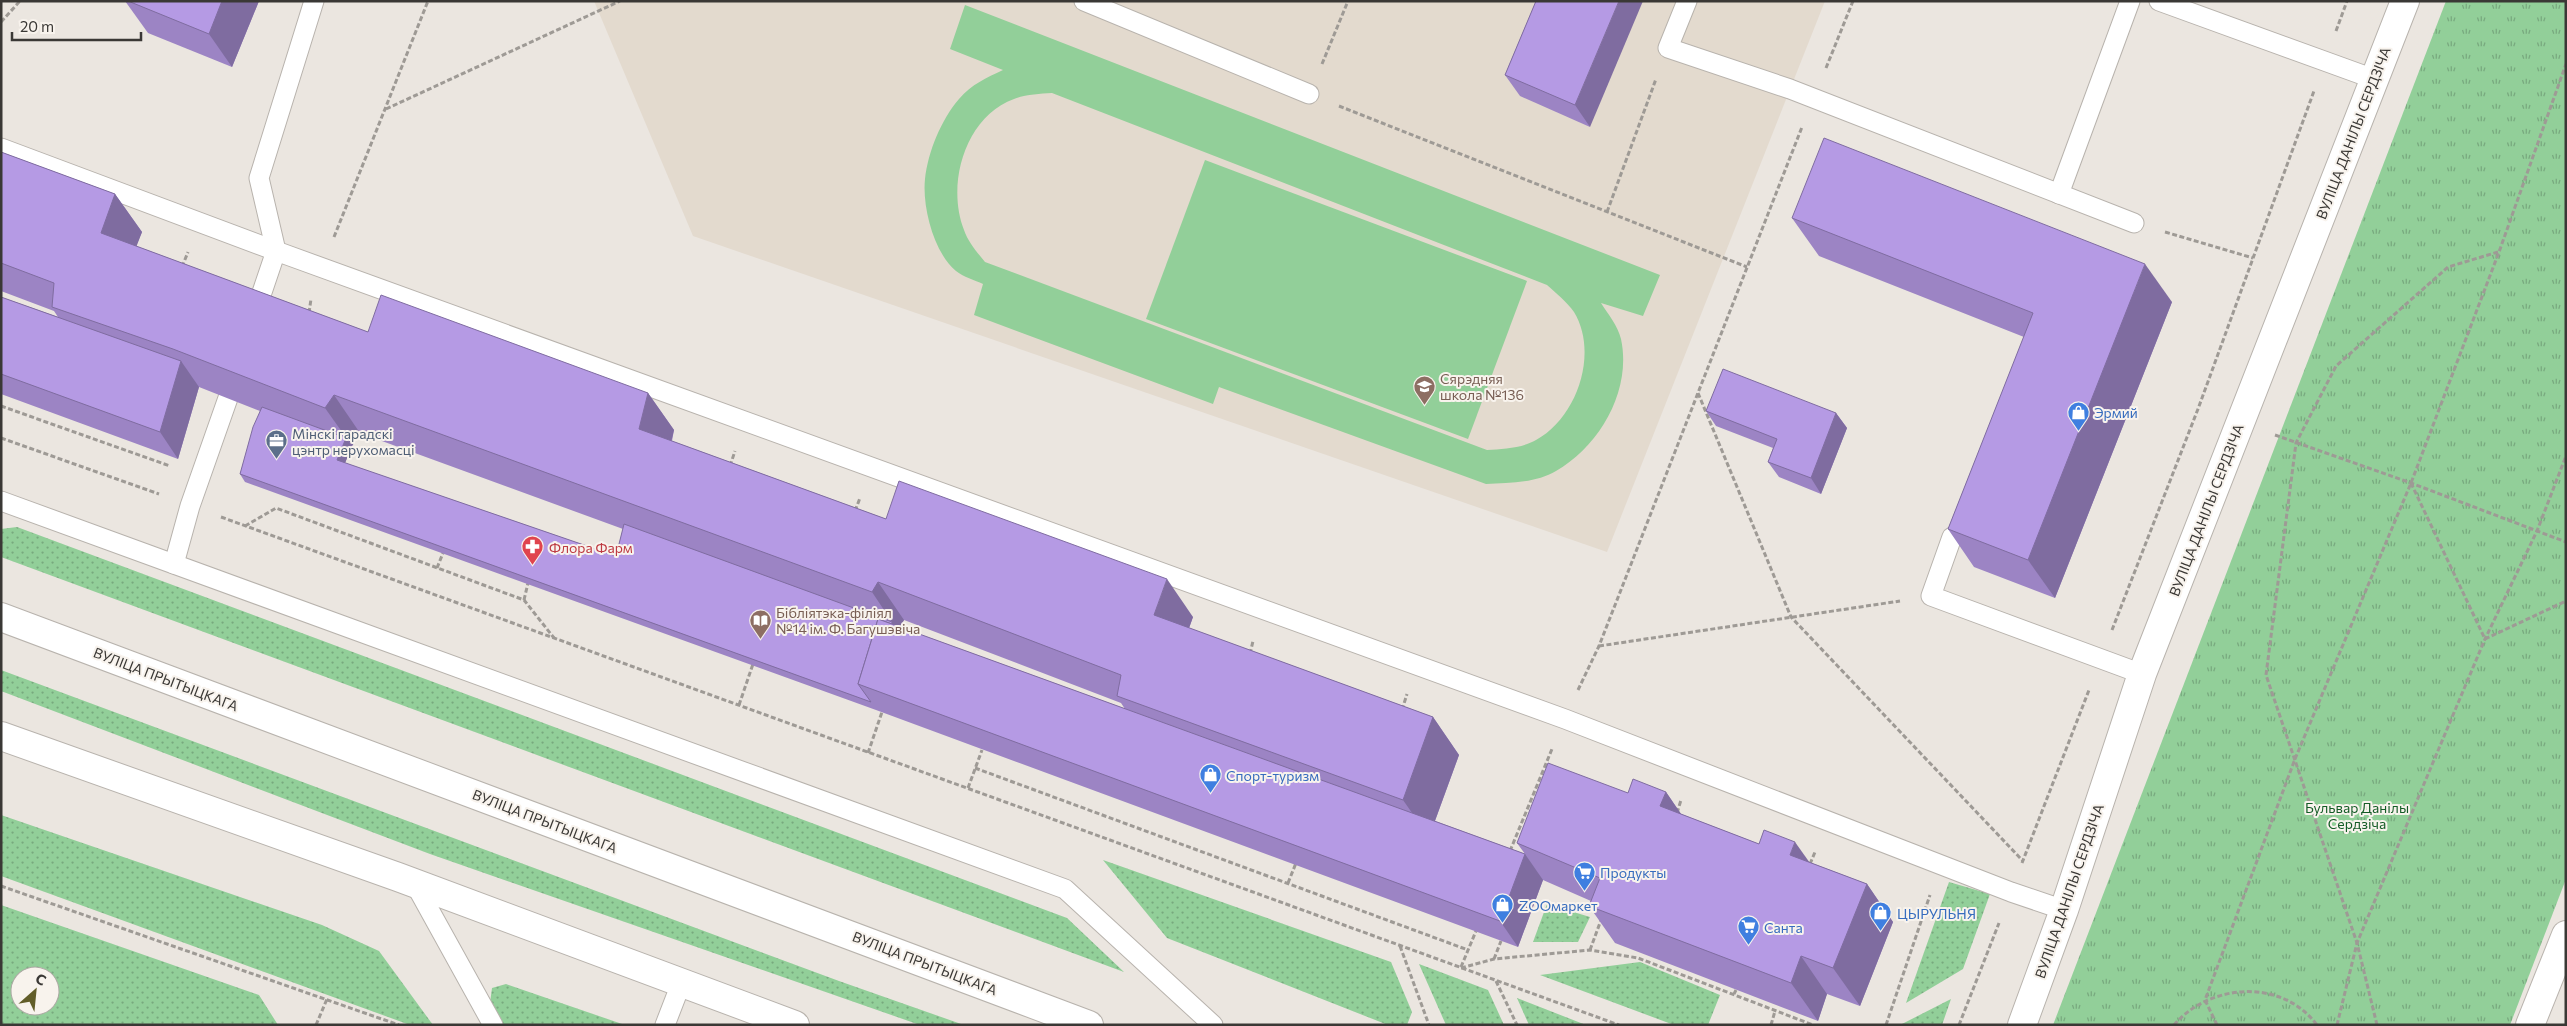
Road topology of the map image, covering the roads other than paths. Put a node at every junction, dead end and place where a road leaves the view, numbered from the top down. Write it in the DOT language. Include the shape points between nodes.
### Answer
graph roads {
  1 [pos="314,1"];
  2 [pos="1084,1"];
  3 [pos="1687,1"];
  4 [pos="2130,1"];
  5 [pos="2159,1"];
  6 [pos="2405,1"];
  7 [pos="2374,79"];
  8 [pos="1310,94"];
  9 [pos="1,148"];
  10 [pos="2059,194"];
  11 [pos="2134,223"];
  12 [pos="276,251"];
  13 [pos="254,318"];
  14 [pos="228,398"];
  15 [pos="1,501"];
  16 [pos="1952,537"];
  17 [pos="174,564"];
  18 [pos="1,618"];
  19 [pos="2142,674"];
  20 [pos="1,736"];
  21 [pos="415,884"];
  22 [pos="2064,910"];
  23 [pos="2566,935"];
  24 [pos="682,981"];
  25 [pos="492,1025"];
  26 [pos="665,1025"];
  27 [pos="795,1025"];
  28 [pos="1089,1025"];
  29 [pos="1213,1025"];
  30 [pos="2022,1025"];
  31 [pos="2530,1025"];
  1 -- 12 [label="lane" via="259,178"];
  2 -- 8 [label="lane"];
  3 -- 10 [label="lane" via="1668,48 1790,89"];
  4 -- 10 [label="lane"];
  5 -- 7 [label="lane"];
  6 -- 7 [label="main road, ВУЛІЦА ДАНІЛЫ СЕРДЗІЧА"];
  7 -- 19 [label="main road, ВУЛІЦА ДАНІЛЫ СЕРДЗІЧА"];
  9 -- 12 [label="lane"];
  10 -- 11 [label="lane"];
  12 -- 13 [label="lane"];
  12 -- 22 [label="lane" via="1565,719"];
  14 -- 17 [label="lane" via="190,506"];
  15 -- 17 [label="lane"];
  16 -- 19 [label="lane" via="1931,596"];
  17 -- 29 [label="lane" via="1064,889"];
  18 -- 28 [label="main road, ВУЛІЦА ПРЫТЫЦКАГА"];
  19 -- 22 [label="main road, ВУЛІЦА ДАНІЛЫ СЕРДЗІЧА"];
  20 -- 21 [label="main road"];
  21 -- 24 [label="main road"];
  21 -- 25 [label="lane"];
  22 -- 30 [label="main road, ВУЛІЦА ДАНІЛЫ СЕРДЗІЧА"];
  23 -- 31 [label="main road"];
  24 -- 26 [label="lane"];
  24 -- 27 [label="main road"];
}
